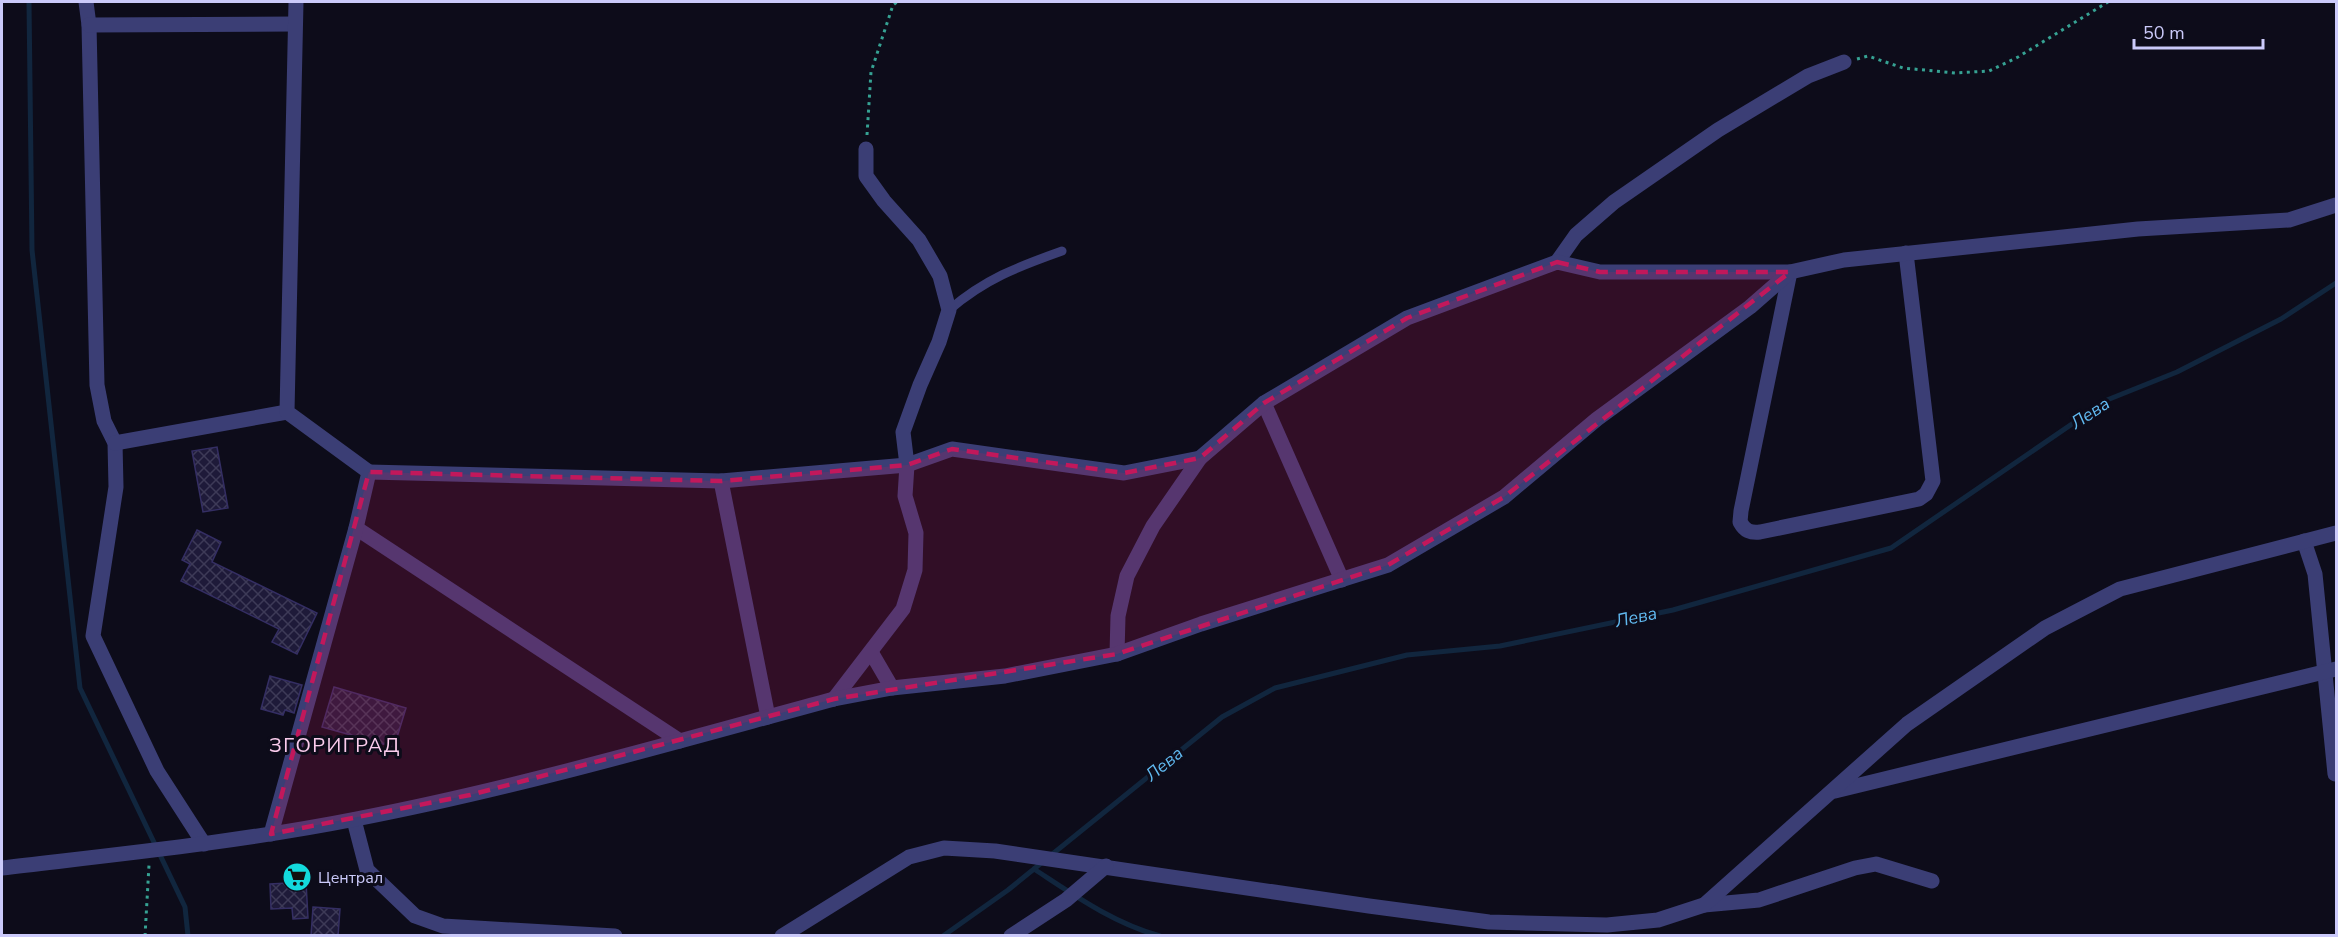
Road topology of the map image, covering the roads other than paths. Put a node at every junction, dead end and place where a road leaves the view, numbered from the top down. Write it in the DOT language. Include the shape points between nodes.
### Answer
graph roads {
  1 [pos="86,2"];
  2 [pos="296,2"];
  3 [pos="295,24"];
  4 [pos="89,25"];
  5 [pos="1844,62"];
  6 [pos="866,149"];
  7 [pos="2337,205"];
  8 [pos="1062,251"];
  9 [pos="1906,253"];
  10 [pos="1557,262"];
  11 [pos="1791,272"];
  12 [pos="949,310"];
  13 [pos="1264,403"];
  14 [pos="287,412"];
  15 [pos="115,443"];
  16 [pos="1200,458"];
  17 [pos="907,465"];
  18 [pos="369,472"];
  19 [pos="721,481"];
  20 [pos="356,528"];
  21 [pos="2337,533"];
  22 [pos="2304,541"];
  23 [pos="1342,580"];
  24 [pos="871,652"];
  25 [pos="1116,654"];
  26 [pos="2331,670"];
  27 [pos="892,688"];
  28 [pos="834,699"];
  29 [pos="768,717"];
  30 [pos="680,741"];
  31 [pos="2335,774"];
  32 [pos="1832,791"];
  33 [pos="354,820"];
  34 [pos="271,834"];
  35 [pos="204,844"];
  36 [pos="1106,866"];
  37 [pos="2,868"];
  38 [pos="1932,881"];
  39 [pos="1704,905"];
  40 [pos="1487,929"];
  41 [pos="615,936"];
  42 [pos="782,936"];
  43 [pos="1011,936"];
  1 -- 4 [label="street"];
  2 -- 3 [label="street"];
  3 -- 4 [label="street"];
  3 -- 14 [label="street"];
  4 -- 15 [label="street" via="97,385 104,421"];
  5 -- 10 [label="street" via="1808,76 1718,130 1614,202 1576,235"];
  6 -- 12 [label="street" via="866,176 919,240 940,276"];
  7 -- 9 [label="street" via="2289,220 2138,229"];
  8 -- 12 [label="lane" via="1020,265 973,290"];
  9 -- 11 [label="street" via="1844,260"];
  9 -- 11 [label="street" via="1934,481 1919,500 1752,532 1744,530 1741,511"];
  10 -- 11 [label="street" via="1600,272"];
  10 -- 13 [label="street" via="1407,318"];
  11 -- 23 [label="street" via="1750,307 1597,419 1503,497 1388,565"];
  12 -- 17 [label="street" via="903,432"];
  13 -- 16 [label="street"];
  13 -- 23 [label="street"];
  14 -- 15 [label="street"];
  14 -- 18 [label="street"];
  15 -- 35 [label="street" via="116,487 93,636 157,771"];
  16 -- 17 [label="street" via="1124,473 952,449"];
  16 -- 25 [label="street" via="1153,526 1127,576 1118,616"];
  17 -- 19 [label="street"];
  17 -- 24 [label="street" via="904,496 915,533 915,570 903,609"];
  18 -- 19 [label="street"];
  18 -- 20 [label="street"];
  19 -- 29 [label="street"];
  20 -- 30 [label="street"];
  20 -- 34 [label="street"];
  21 -- 22 [label="street"];
  22 -- 26 [label="street" via="2315,574"];
  22 -- 32 [label="street" via="2120,589 2045,628 1907,724"];
  23 -- 25 [label="street"];
  24 -- 27 [label="street"];
  24 -- 28 [label="street"];
  25 -- 27 [label="street" via="1005,676"];
  26 -- 31 [label="street"];
  26 -- 32 [label="street"];
  27 -- 28 [label="street"];
  28 -- 29 [label="street"];
  29 -- 30 [label="street"];
  30 -- 33 [label="street" via="470,795"];
  32 -- 39 [label="street"];
  33 -- 34 [label="street"];
  33 -- 41 [label="street" via="367,870 415,916 443,926"];
  34 -- 35 [label="street"];
  35 -- 37 [label="street"];
  36 -- 40 [label="street" via="1369,906"];
  36 -- 42 [label="street" via="995,850 944,848 909,857"];
  36 -- 43 [label="street" via="1066,900"];
  38 -- 39 [label="street" via="1876,864 1758,900"];
  39 -- 40 [label="street" via="1658,920"];
}
